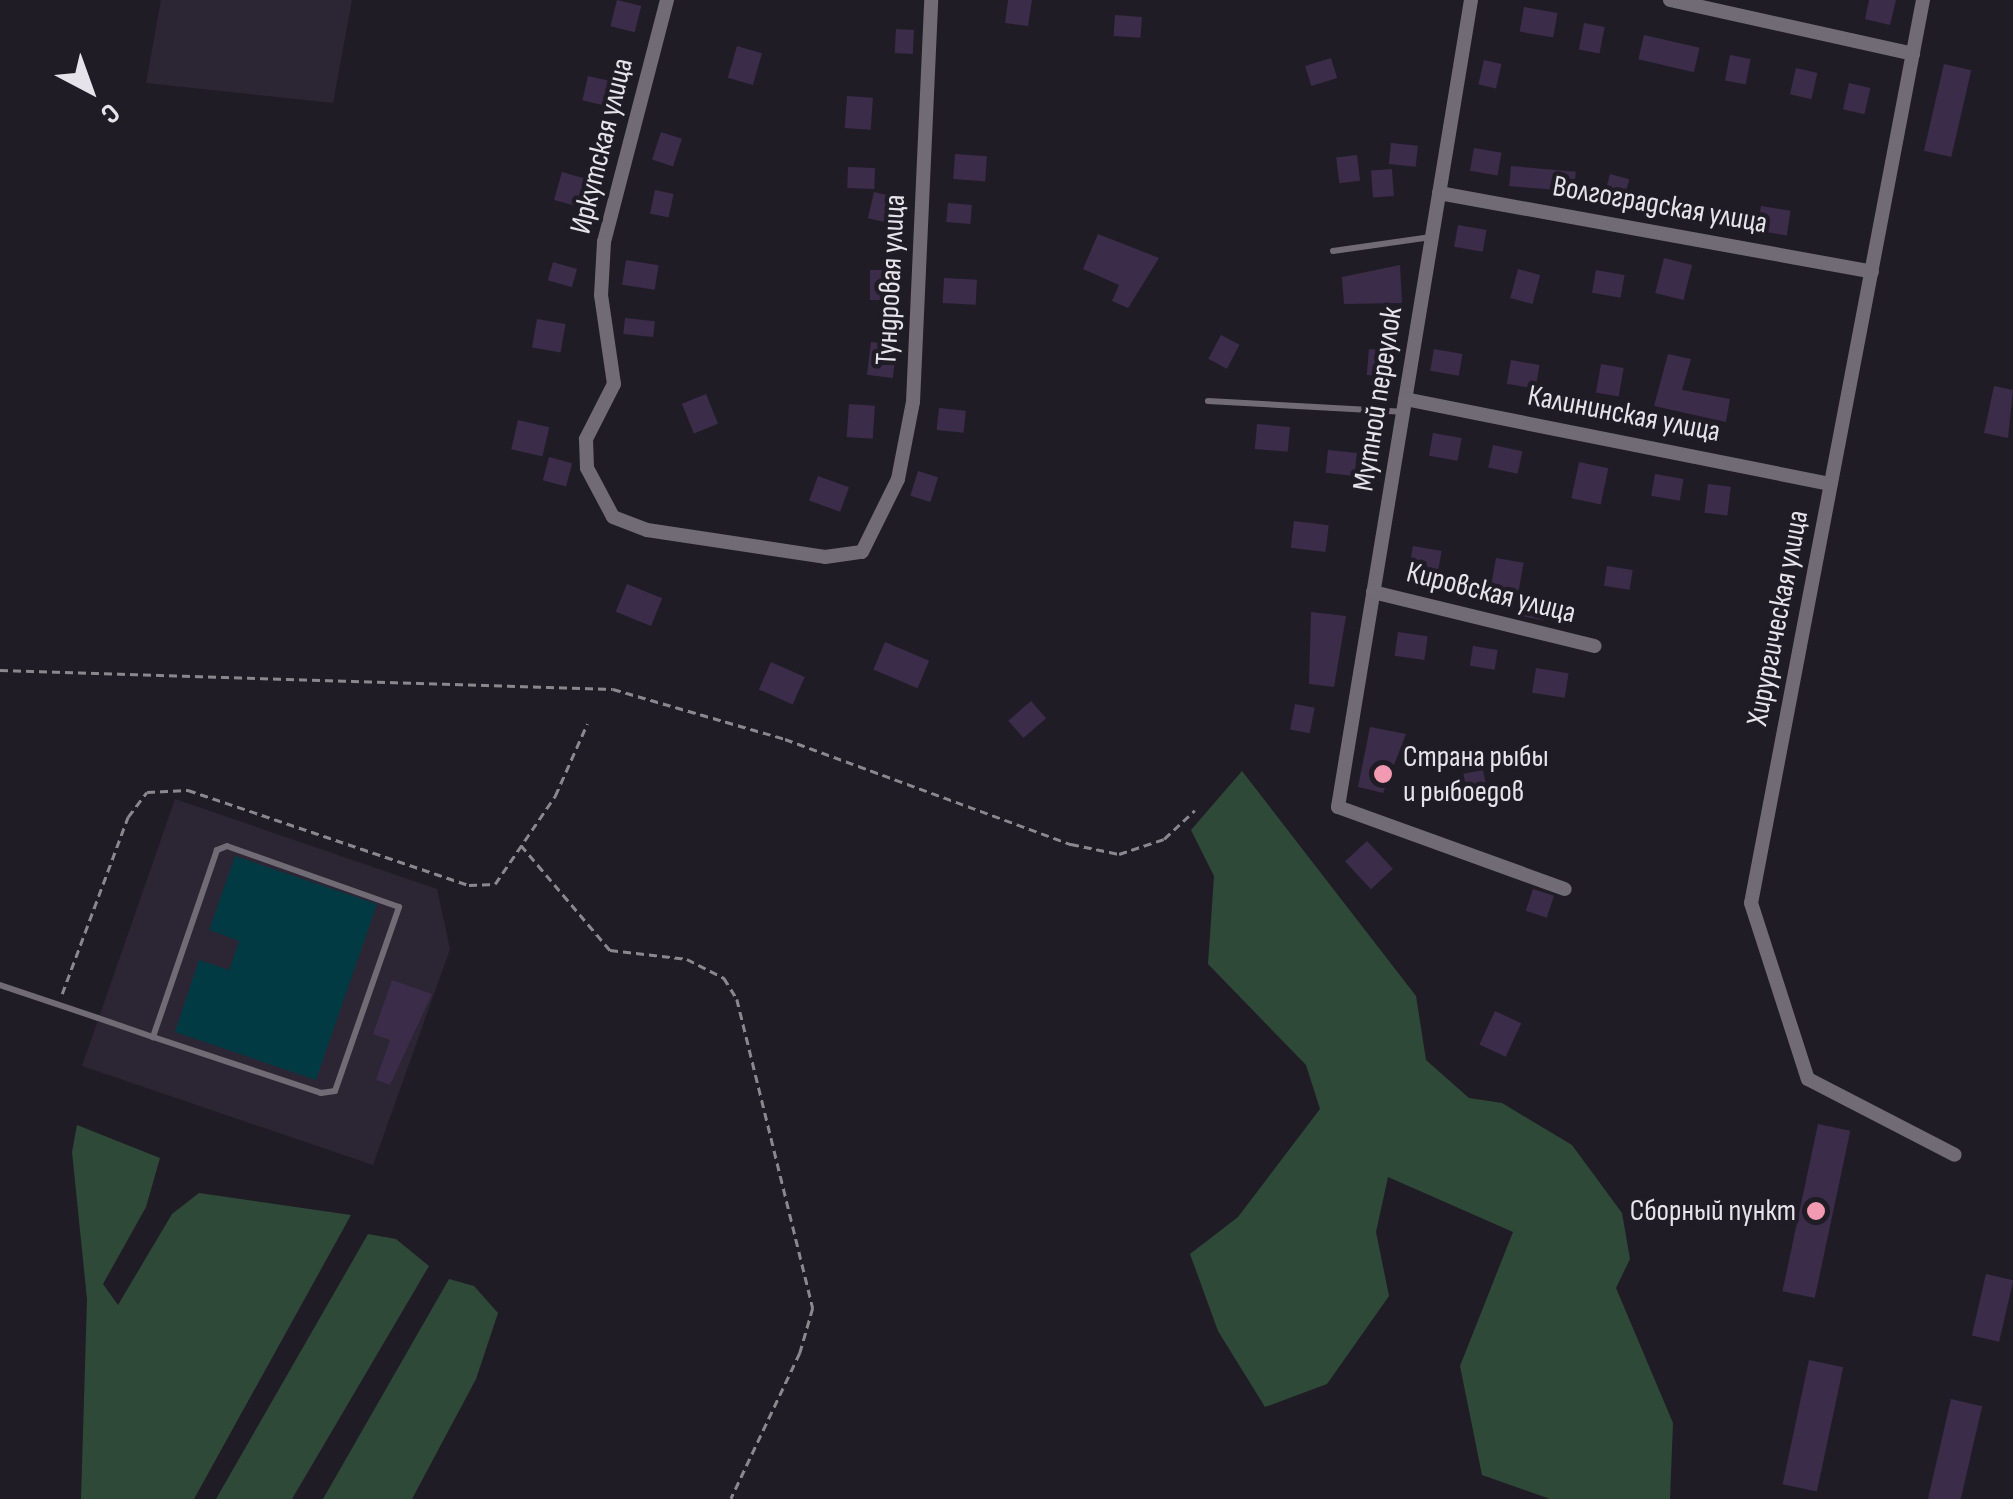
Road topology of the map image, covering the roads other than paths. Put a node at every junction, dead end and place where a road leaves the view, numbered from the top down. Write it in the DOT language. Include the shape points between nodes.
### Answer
graph roads {
  1 [pos="668,0"];
  2 [pos="931,0"];
  3 [pos="1471,0"];
  4 [pos="1670,0"];
  5 [pos="1924,0"];
  6 [pos="1913,54"];
  7 [pos="1440,193"];
  8 [pos="1432,237"];
  9 [pos="1333,251"];
  10 [pos="1872,272"];
  11 [pos="1208,400"];
  12 [pos="1404,406"];
  13 [pos="1831,484"];
  14 [pos="862,552"];
  15 [pos="1374,592"];
  16 [pos="1595,646"];
  17 [pos="1564,890"];
  18 [pos="0,985"];
  19 [pos="154,1037"];
  20 [pos="1955,1156"];
  1 -- 14 [label="street, Иркутская улица" via="604,242 601,294 614,384 586,439 592,484 613,517 647,530 825,558"];
  2 -- 14 [label="street, Тундровая улица" via="913,402 898,479"];
  3 -- 7 [label="street, Мутной переулок"];
  4 -- 6 [label="street"];
  5 -- 6 [label="street, Хирургическая улица"];
  6 -- 10 [label="street, Хирургическая улица"];
  7 -- 8 [label="street, Мутной переулок"];
  7 -- 10 [label="street, Волгоградская улица"];
  8 -- 9 [label="lane"];
  8 -- 12 [label="street, Мутной переулок"];
  10 -- 13 [label="street, Хирургическая улица"];
  11 -- 12 [label="lane"];
  12 -- 13 [label="street, Калининская улица"];
  12 -- 15 [label="street, Мутной переулок"];
  13 -- 20 [label="street, Хирургическая улица" via="1751,904 1808,1079"];
  15 -- 16 [label="street, Кировская улица"];
  15 -- 17 [label="street, Мутной переулок" via="1338,807"];
  18 -- 19 [label="lane"];
  19 -- 19 [label="lane" via="320,1094 334,1091 399,907 227,846 217,850"];
}
